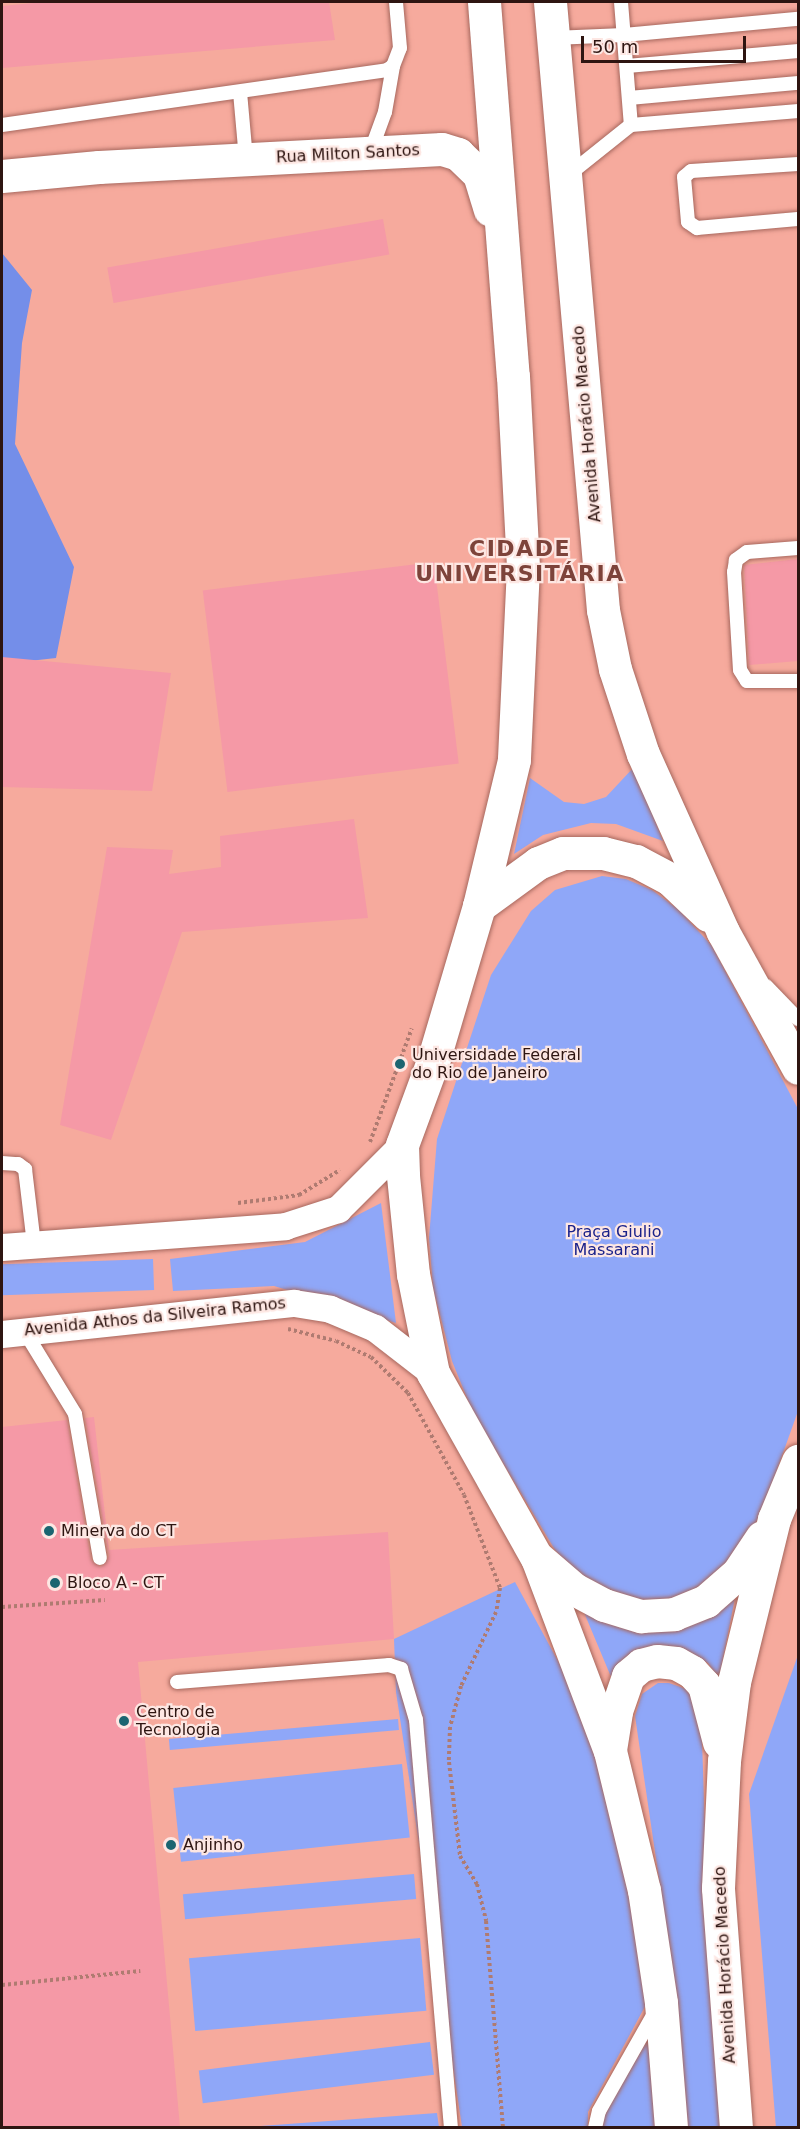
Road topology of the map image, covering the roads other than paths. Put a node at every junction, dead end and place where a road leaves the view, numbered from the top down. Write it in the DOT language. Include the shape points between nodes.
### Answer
graph roads {
  1 [pos="396,2"];
  2 [pos="484,2"];
  3 [pos="550,2"];
  4 [pos="621,2"];
  5 [pos="798,19"];
  6 [pos="624,35"];
  7 [pos="552,38"];
  8 [pos="798,51"];
  9 [pos="393,66"];
  10 [pos="627,66"];
  11 [pos="798,84"];
  12 [pos="240,92"];
  13 [pos="629,98"];
  14 [pos="798,111"];
  15 [pos="2,125"];
  16 [pos="631,125"];
  17 [pos="370,153"];
  18 [pos="246,159"];
  19 [pos="798,164"];
  20 [pos="2,176"];
  21 [pos="566,176"];
  22 [pos="798,219"];
  23 [pos="513,376"];
  24 [pos="798,548"];
  25 [pos="798,681"];
  26 [pos="479,906"];
  27 [pos="730,943"];
  28 [pos="798,1019"];
  29 [pos="798,1068"];
  30 [pos="402,1145"];
  31 [pos="2,1163"];
  32 [pos="34,1244"];
  33 [pos="2,1247"];
  34 [pos="13,1333"];
  35 [pos="433,1373"];
  36 [pos="798,1461"];
  37 [pos="774,1519"];
  38 [pos="100,1558"];
  39 [pos="537,1558"];
  40 [pos="177,1682"];
  41 [pos="610,1751"];
  42 [pos="724,1761"];
  43 [pos="661,2002"];
  44 [pos="451,2127"];
  45 [pos="595,2127"];
  46 [pos="672,2127"];
  47 [pos="736,2127"];
  1 -- 9 [label="lane" via="400,48"];
  2 -- 23 [label="street"];
  3 -- 7 [label="street, Avenida Horácio Macedo"];
  4 -- 6 [label="lane"];
  5 -- 6 [label="lane"];
  6 -- 7 [label="lane"];
  6 -- 10 [label="lane"];
  7 -- 21 [label="street, Avenida Horácio Macedo"];
  8 -- 10 [label="lane"];
  9 -- 12 [label="lane"];
  9 -- 17 [label="lane" via="386,112"];
  10 -- 13 [label="lane"];
  11 -- 13 [label="lane"];
  12 -- 15 [label="lane"];
  12 -- 18 [label="lane"];
  13 -- 16 [label="lane"];
  14 -- 16 [label="lane"];
  16 -- 21 [label="lane"];
  17 -- 18 [label="street, Rua Milton Santos"];
  17 -- 23 [label="street, Rua Milton Santos" via="442,149 458,154 479,174 490,210 498,311"];
  18 -- 20 [label="street, Rua Milton Santos"];
  19 -- 22 [label="lane" via="691,171 684,177 688,222 697,228"];
  21 -- 27 [label="street, Avenida Horácio Macedo" via="603,610 615,669 643,754"];
  23 -- 26 [label="street" via="524,577 518,712 514,760"];
  24 -- 25 [label="lane" via="747,552 736,560 734,572 740,670 747,681"];
  26 -- 27 [label="street" via="538,863 563,853 603,853 636,861 671,880 692,896"];
  26 -- 30 [label="street" via="434,1058"];
  27 -- 28 [label="lane"];
  27 -- 29 [label="street"];
  30 -- 32 [label="street" via="338,1209 295,1223"];
  30 -- 35 [label="street" via="413,1274"];
  31 -- 32 [label="lane" via="26,1169"];
  32 -- 33 [label="street"];
  34 -- 35 [label="street, Avenida Athos da Silveira Ramos" via="294,1303 330,1309 375,1328"];
  34 -- 38 [label="lane" via="75,1414"];
  35 -- 39 [label="street"];
  36 -- 37 [label="street"];
  37 -- 39 [label="street" via="738,1573 706,1601 674,1614 640,1616 604,1605 574,1588"];
  37 -- 42 [label="street, Avenida Horácio Macedo" via="734,1682"];
  39 -- 41 [label="street"];
  40 -- 44 [label="lane" via="389,1665 401,1669 416,1720"];
  41 -- 42 [label="street" via="616,1711 628,1676 641,1665 657,1661 676,1663 704,1685"];
  41 -- 43 [label="street" via="644,1890"];
  42 -- 47 [label="street, Avenida Horácio Macedo" via="718,1888"];
  43 -- 45 [label="lane" via="599,2111"];
  43 -- 46 [label="street"];
}
